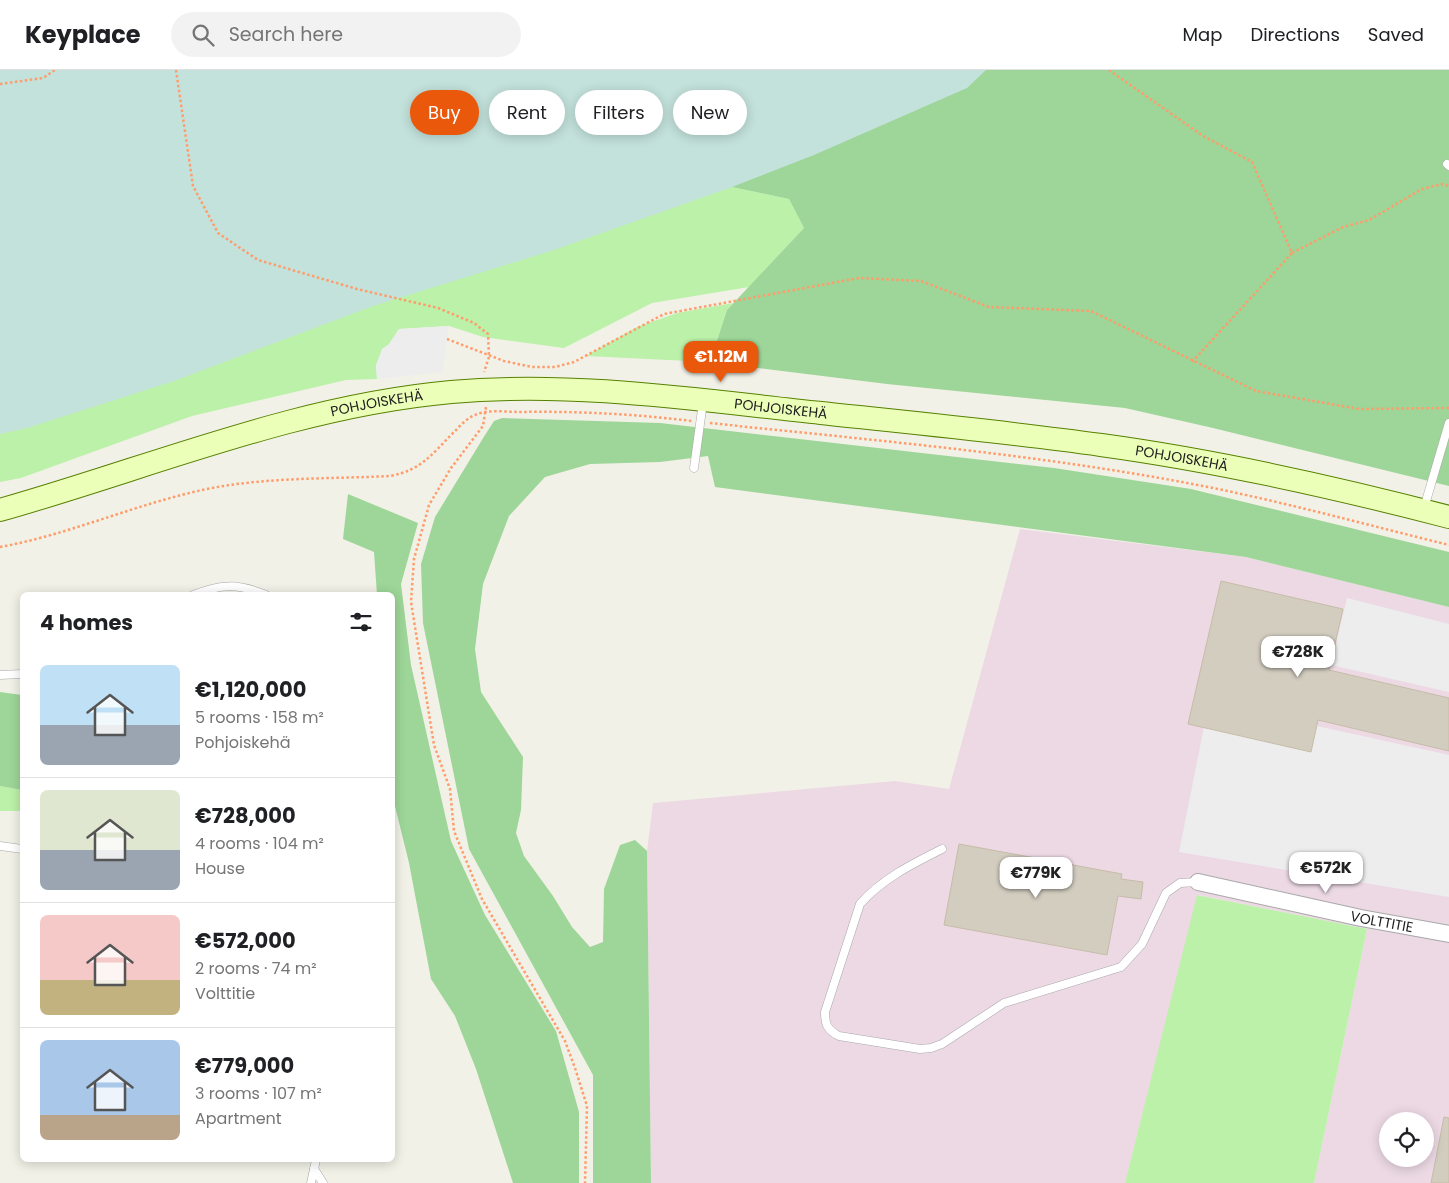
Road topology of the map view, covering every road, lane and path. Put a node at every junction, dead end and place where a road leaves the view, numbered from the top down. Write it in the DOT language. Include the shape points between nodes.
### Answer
graph roads {
  1 [pos="55,70"];
  2 [pos="176,70"];
  3 [pos="1109,70"];
  4 [pos="0,84"];
  5 [pos="1449,186"];
  6 [pos="1292,253"];
  7 [pos="447,339"];
  8 [pos="489,357"];
  9 [pos="1192,362"];
  10 [pos="1449,408"];
  11 [pos="702,411"];
  12 [pos="486,412"];
  13 [pos="1449,422"];
  14 [pos="694,468"];
  15 [pos="0,510"];
  16 [pos="1424,510"];
  17 [pos="1449,517"];
  18 [pos="1449,545"];
  19 [pos="0,548"];
  20 [pos="201,592"];
  21 [pos="259,592"];
  22 [pos="20,674"];
  23 [pos="0,675"];
  24 [pos="0,846"];
  25 [pos="20,849"];
  26 [pos="942,849"];
  27 [pos="1198,882"];
  28 [pos="1449,934"];
  29 [pos="316,1162"];
  30 [pos="314,1169"];
  31 [pos="311,1183"];
  32 [pos="323,1183"];
  33 [pos="585,1183"];
  1 -- 4 [label="path" via="43,78"];
  2 -- 8 [label="path" via="193,186 218,233 258,260 357,289 438,308 474,323 488,334"];
  3 -- 6 [label="path" via="1204,136 1252,162"];
  5 -- 6 [label="path" via="1442,184 1422,189 1369,220 1343,227"];
  6 -- 9 [label="path"];
  7 -- 8 [label="path"];
  8 -- 9 [label="path" via="532,367 555,367 574,362 664,314 859,278 921,281 989,307 1091,311"];
  9 -- 10 [label="path" via="1256,392 1358,409"];
  11 -- 12 [label="path" via="650,416 556,411"];
  11 -- 14 [label="lane"];
  11 -- 15 [label="main road, POHJOISKEHÄ" via="588,390 450,392 288,421 77,489"];
  11 -- 16 [label="main road, POHJOISKEHÄ" via="1103,445 1279,476"];
  11 -- 18 [label="path" via="1106,469 1219,489"];
  12 -- 19 [label="path" via="474,415 462,424 422,464 408,473 247,483 211,489"];
  12 -- 33 [label="path" via="483,426 451,468 430,505 414,558 411,602 434,745 450,789 454,831 482,899 565,1041 587,1106"];
  13 -- 16 [label="lane"];
  16 -- 17 [label="main road, POHJOISKEHÄ"];
  20 -- 21 [label="lane" via="218,586 248,587"];
  22 -- 23 [label="lane"];
  24 -- 25 [label="lane"];
  26 -- 27 [label="lane" via="908,866 869,893 860,904 825,1012 830,1031 839,1036 920,1049 936,1046 1004,1003 1121,967 1142,944 1166,893 1180,883"];
  27 -- 28 [label="street, VOLTTITIE"];
  29 -- 30 [label="lane"];
  30 -- 31 [label="lane"];
  30 -- 32 [label="lane"];
}
